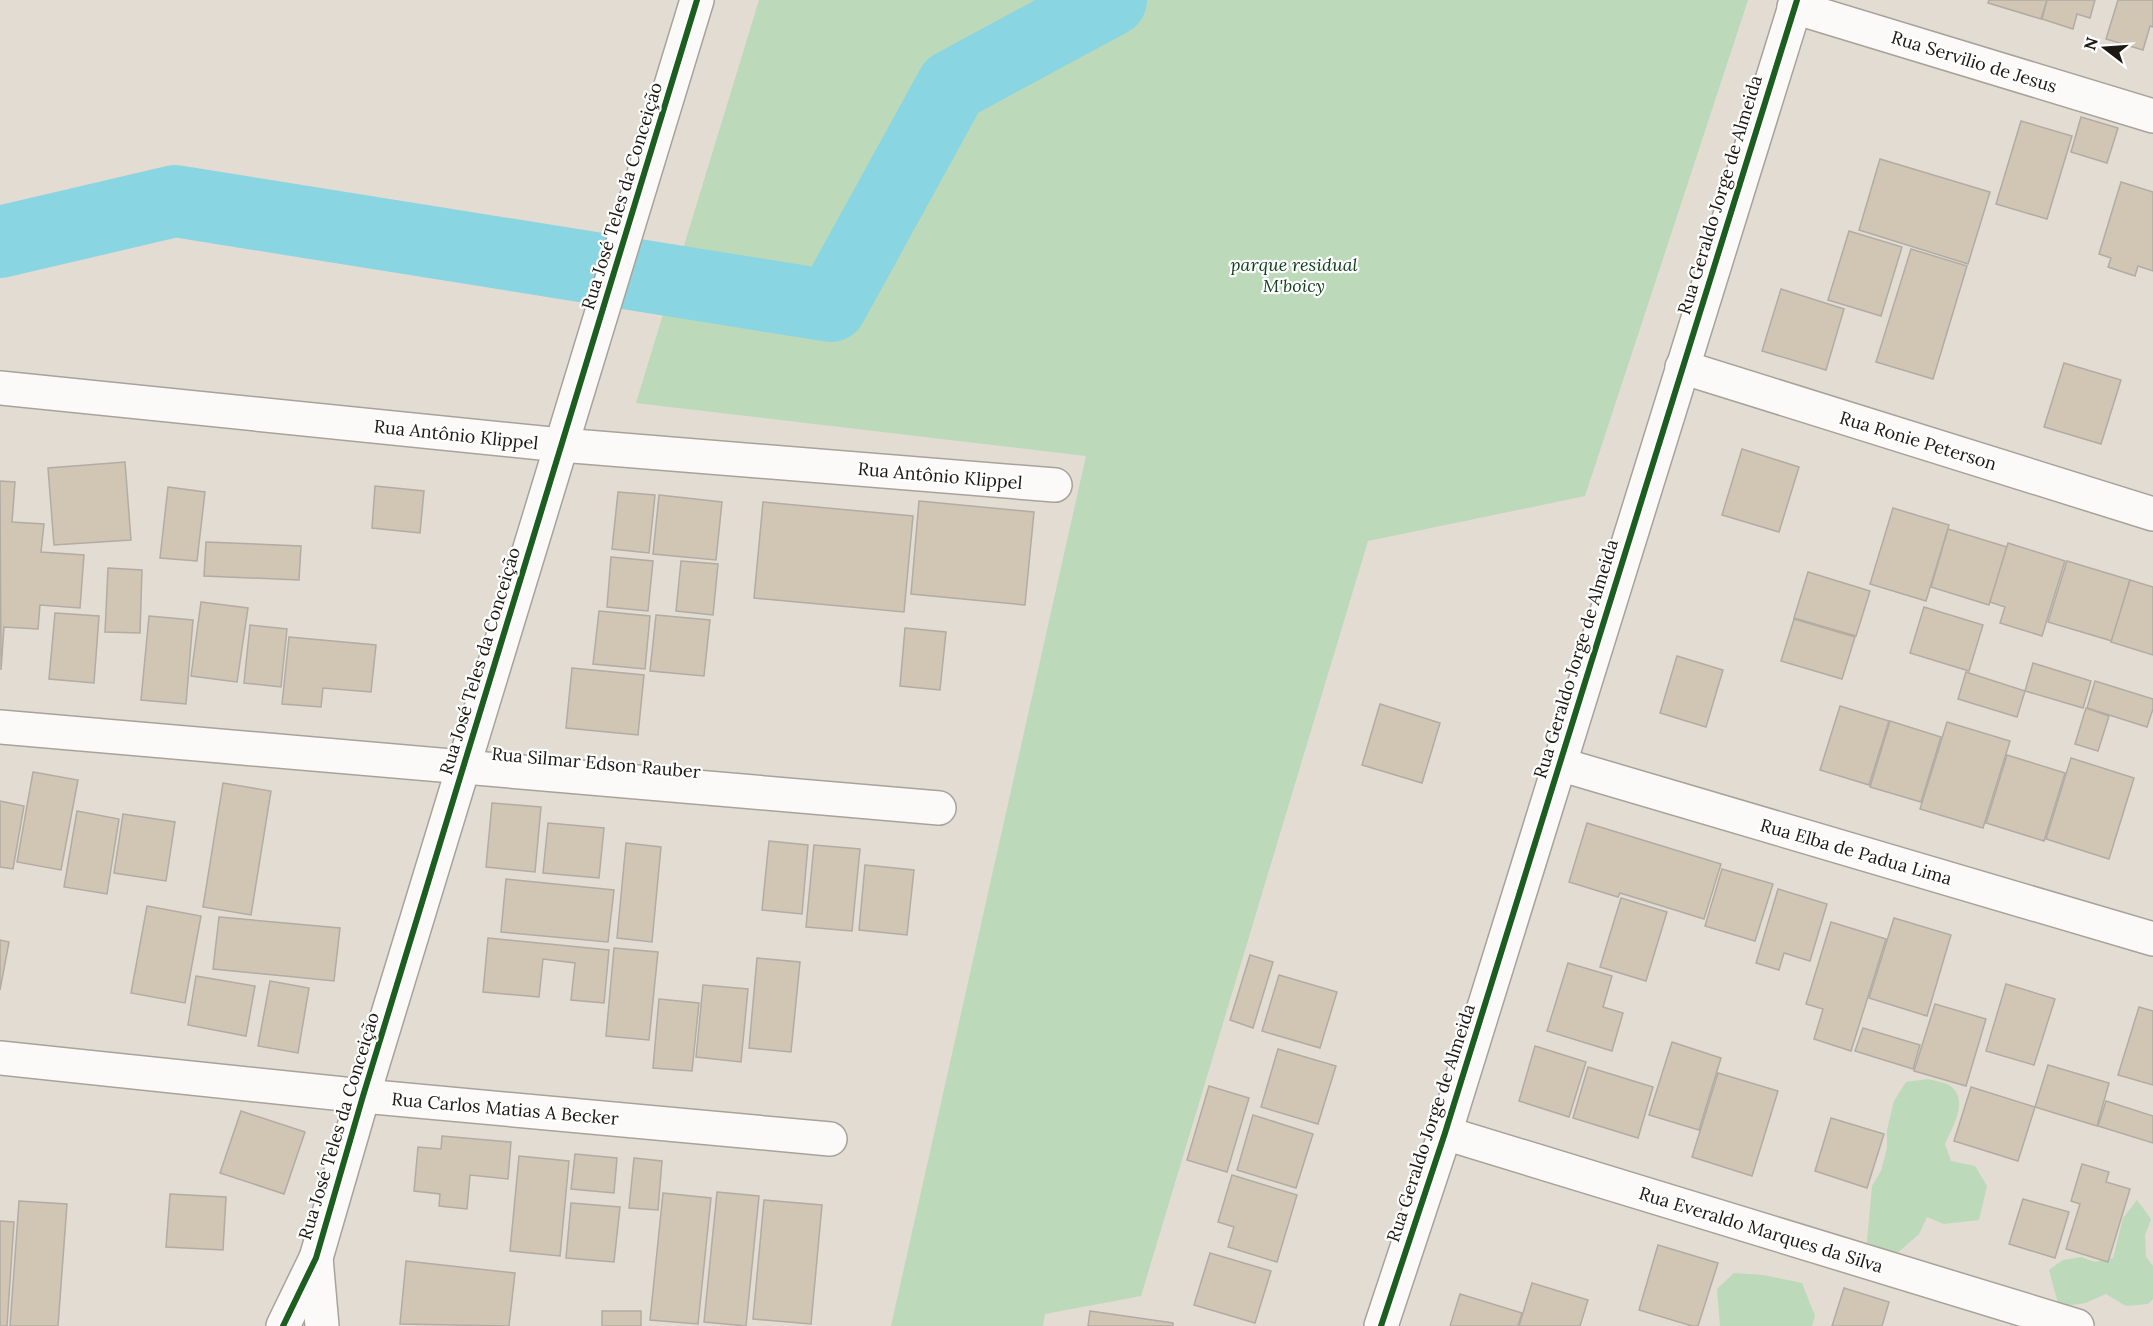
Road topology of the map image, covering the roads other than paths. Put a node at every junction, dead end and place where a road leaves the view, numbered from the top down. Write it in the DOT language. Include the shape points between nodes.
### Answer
graph roads {
  1 [pos="689,2"];
  2 [pos="1796,4"];
  3 [pos="2153,116"];
  4 [pos="1682,367"];
  5 [pos="0,388"];
  6 [pos="561,445"];
  7 [pos="1055,485"];
  8 [pos="2153,514"];
  9 [pos="0,727"];
  10 [pos="1559,764"];
  11 [pos="464,766"];
  12 [pos="939,808"];
  13 [pos="2153,939"];
  14 [pos="0,1058"];
  15 [pos="363,1096"];
  16 [pos="1445,1134"];
  17 [pos="830,1139"];
  18 [pos="315,1258"];
  19 [pos="283,1326"];
  20 [pos="322,1326"];
  21 [pos="1381,1326"];
  22 [pos="2077,1326"];
  1 -- 6 [label="street, Rua José Teles da Conceição"];
  2 -- 3 [label="street, Rua Servilio de Jesus"];
  2 -- 4 [label="street, Rua Geraldo Jorge de Almeida"];
  4 -- 8 [label="street, Rua Ronie Peterson"];
  4 -- 10 [label="street, Rua Geraldo Jorge de Almeida"];
  5 -- 6 [label="street, Rua Antônio Klippel"];
  6 -- 7 [label="street, Rua Antônio Klippel"];
  6 -- 11 [label="street, Rua José Teles da Conceição"];
  9 -- 11 [label="street, Rua Silmar Edson Rauber"];
  10 -- 13 [label="street, Rua Elba de Padua Lima"];
  10 -- 16 [label="street, Rua Geraldo Jorge de Almeida"];
  11 -- 12 [label="street, Rua Silmar Edson Rauber"];
  11 -- 15 [label="street, Rua José Teles da Conceição"];
  14 -- 15 [label="street, Rua Carlos Matias A Becker"];
  15 -- 17 [label="street, Rua Carlos Matias A Becker"];
  15 -- 18 [label="street, Rua José Teles da Conceição"];
  16 -- 21 [label="street, Rua Geraldo Jorge de Almeida"];
  16 -- 22 [label="street, Rua Everaldo Marques da Silva"];
  18 -- 19 [label="street, Rua José Teles da Conceição"];
  18 -- 20 [label="street, Rua José Teles da Conceição"];
}
